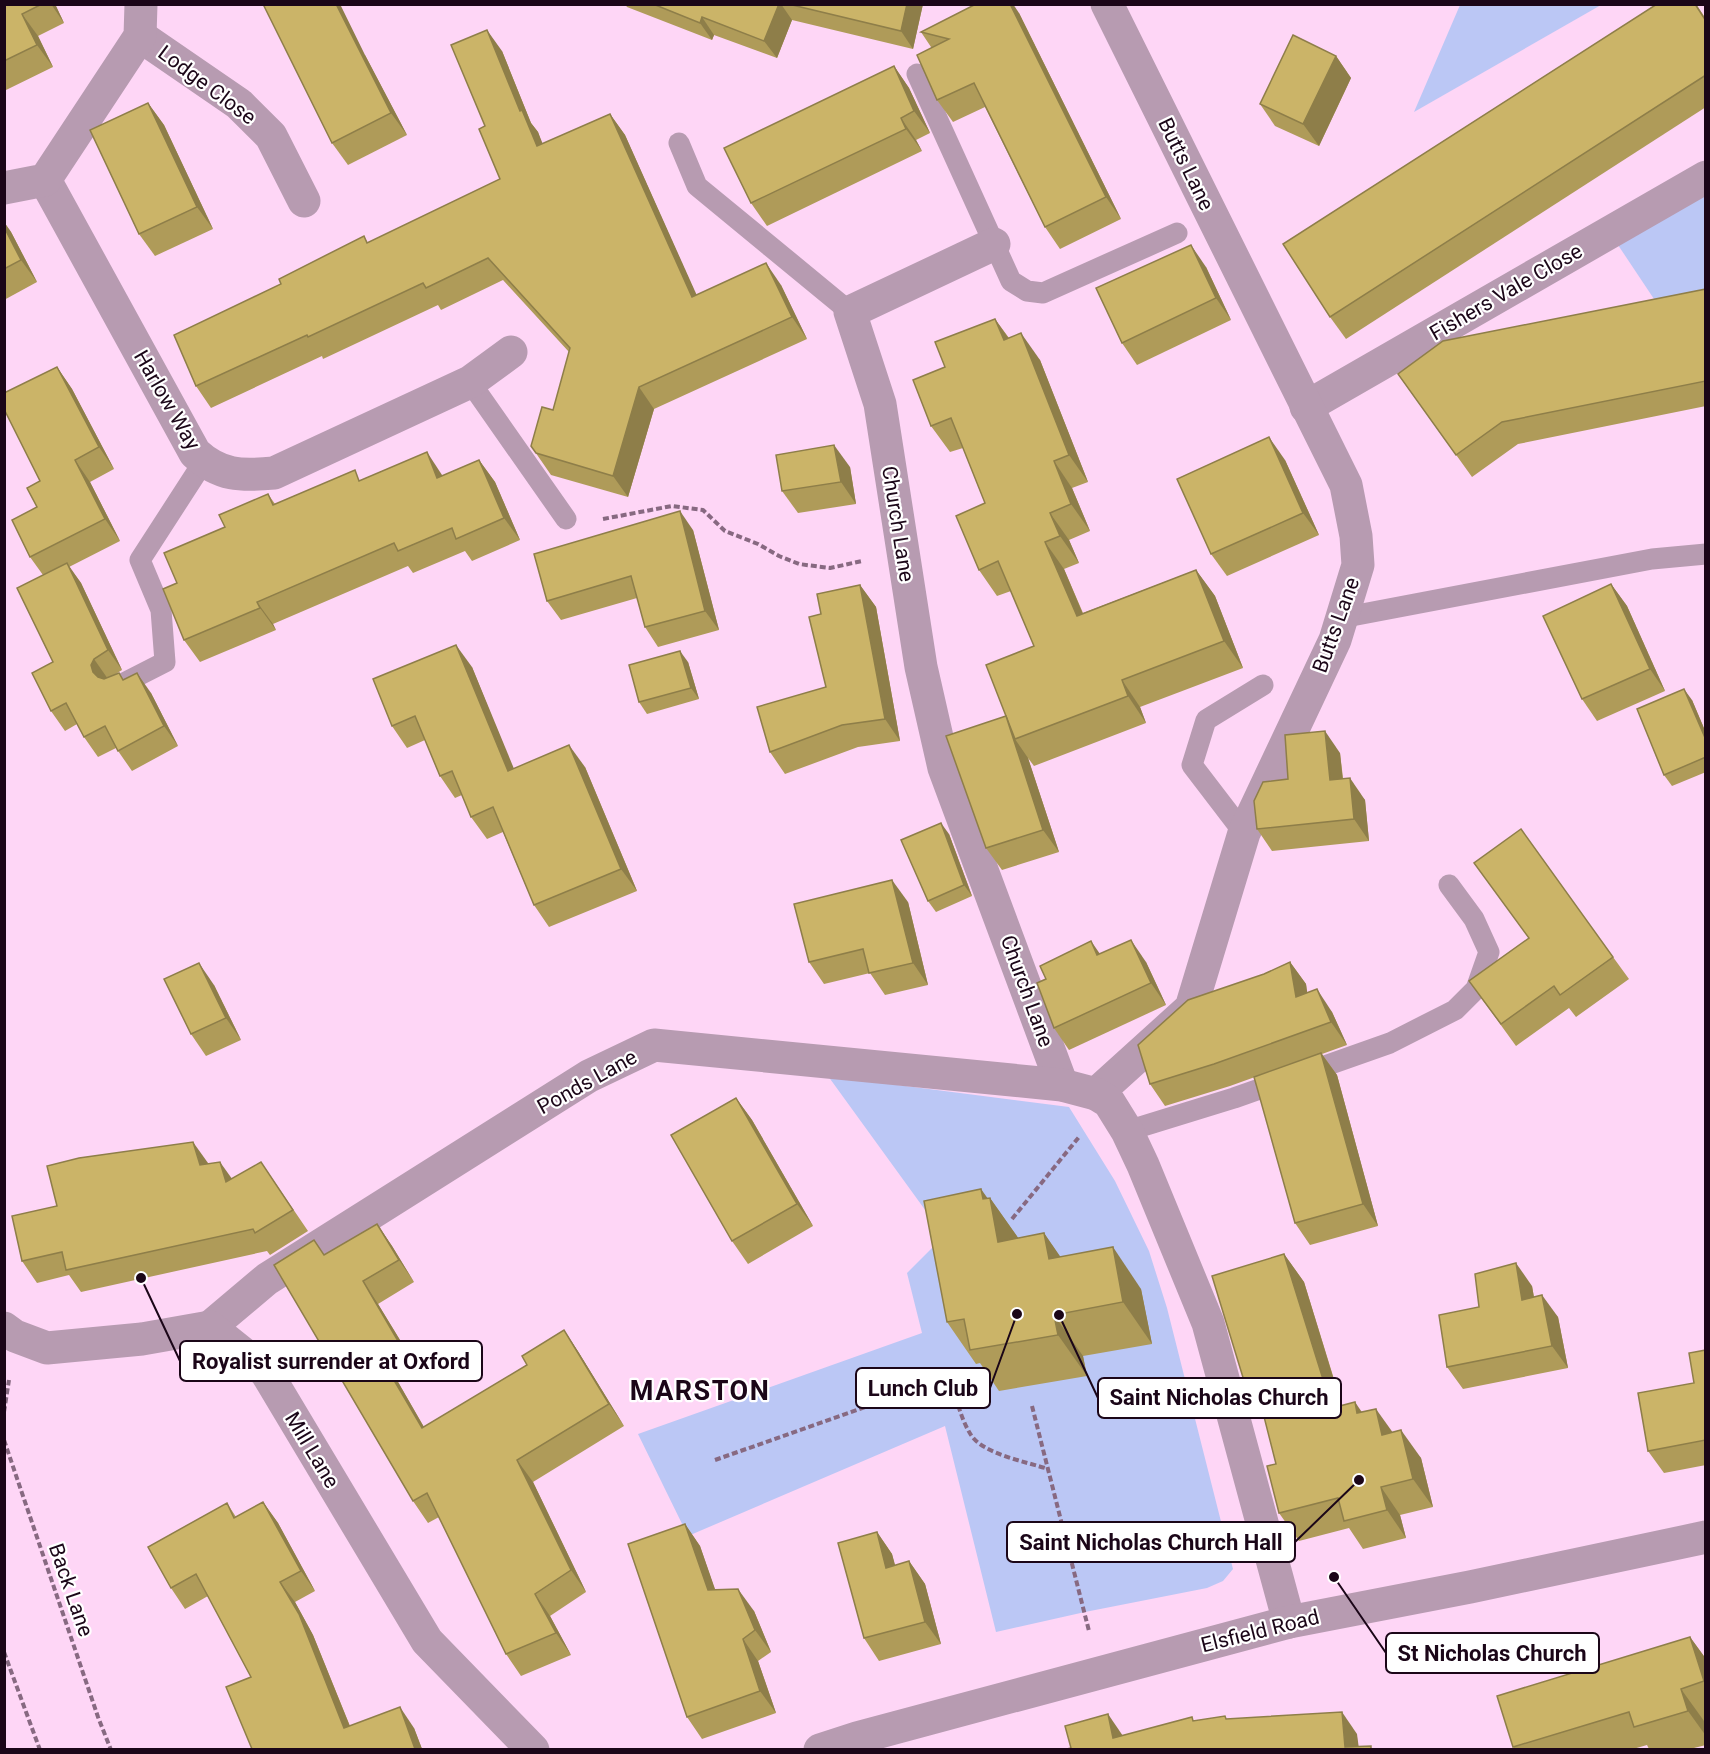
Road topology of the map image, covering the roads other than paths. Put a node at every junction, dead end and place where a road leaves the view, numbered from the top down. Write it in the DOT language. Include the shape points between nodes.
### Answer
graph roads {
  1 [pos="141,4"];
  2 [pos="1107,4"];
  3 [pos="140,36"];
  4 [pos="917,74"];
  5 [pos="679,143"];
  6 [pos="1706,177"];
  7 [pos="45,180"];
  8 [pos="4,188"];
  9 [pos="304,201"];
  10 [pos="1177,233"];
  11 [pos="994,244"];
  12 [pos="850,312"];
  13 [pos="511,352"];
  14 [pos="470,382"];
  15 [pos="1306,407"];
  16 [pos="204,461"];
  17 [pos="566,519"];
  18 [pos="1706,554"];
  19 [pos="1341,618"];
  20 [pos="1263,685"];
  21 [pos="118,686"];
  22 [pos="1244,833"];
  23 [pos="1449,885"];
  24 [pos="1062,1085"];
  25 [pos="1102,1098"];
  26 [pos="1127,1131"];
  27 [pos="210,1327"];
  28 [pos="4,1328"];
  29 [pos="1706,1537"];
  30 [pos="1289,1622"];
  31 [pos="534,1749"];
  32 [pos="820,1749"];
  1 -- 3 [label="street, Lodge Close"];
  2 -- 15 [label="street, Butts Lane"];
  3 -- 7 [label="street, Lodge Close"];
  3 -- 9 [label="street, Lodge Close" via="239,104 271,136"];
  4 -- 11 [label="lane"];
  5 -- 12 [label="lane" via="697,186"];
  6 -- 15 [label="street, Fishers Vale Close"];
  7 -- 8 [label="street"];
  7 -- 16 [label="street, Harlow Way" via="195,453"];
  10 -- 11 [label="lane" via="1043,293 1027,291 1011,281"];
  11 -- 12 [label="street"];
  12 -- 24 [label="street, Church Lane" via="880,404 921,667 944,768"];
  13 -- 14 [label="street, Harlow Way"];
  14 -- 16 [label="street, Harlow Way" via="274,473 247,476 224,472"];
  14 -- 17 [label="lane"];
  15 -- 19 [label="street, Butts Lane" via="1346,485 1356,536 1358,565"];
  16 -- 21 [label="lane" via="140,560 160,610 165,662"];
  18 -- 19 [label="lane" via="1652,559"];
  19 -- 22 [label="street, Butts Lane" via="1335,640"];
  20 -- 22 [label="lane" via="1206,720 1192,765"];
  22 -- 25 [label="street, Butts Lane" via="1191,1008"];
  23 -- 26 [label="lane" via="1474,919 1489,952 1476,989 1455,1010 1390,1043"];
  24 -- 25 [label="street"];
  24 -- 27 [label="street, Ponds Lane" via="654,1046 589,1076 267,1279"];
  25 -- 26 [label="street"];
  26 -- 30 [label="street" via="1208,1323"];
  27 -- 28 [label="street" via="142,1340 48,1348"];
  27 -- 31 [label="street, Mill Lane" via="266,1372 427,1641"];
  29 -- 30 [label="street, Elsfield Road"];
  30 -- 32 [label="street, Elsfield Road"];
}
